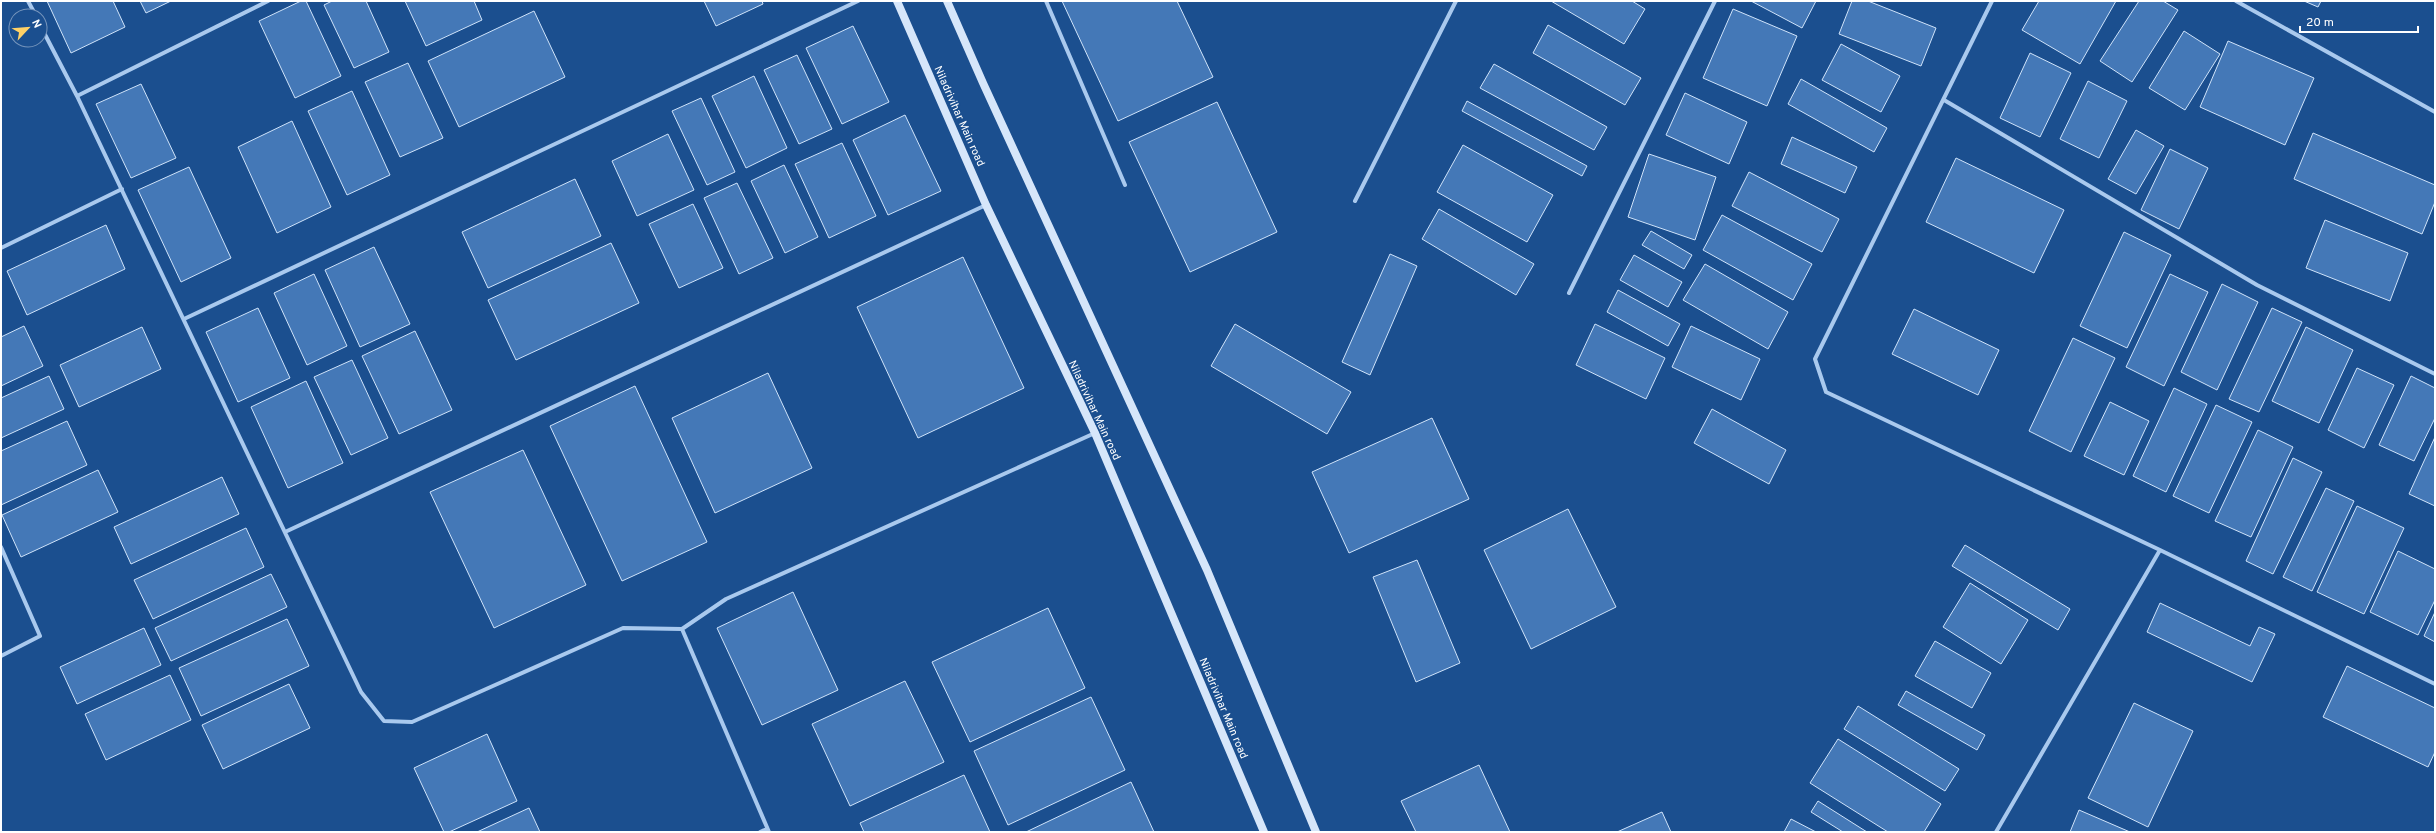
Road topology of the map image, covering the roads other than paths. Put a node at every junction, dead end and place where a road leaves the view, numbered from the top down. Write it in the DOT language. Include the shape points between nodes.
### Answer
graph roads {
  1 [pos="268,1"];
  2 [pos="858,1"];
  3 [pos="897,1"];
  4 [pos="947,1"];
  5 [pos="1046,1"];
  6 [pos="1456,1"];
  7 [pos="1715,1"];
  8 [pos="1992,1"];
  9 [pos="2236,1"];
  10 [pos="48,40"];
  11 [pos="77,96"];
  12 [pos="1944,100"];
  13 [pos="2435,112"];
  14 [pos="1125,185"];
  15 [pos="122,189"];
  16 [pos="1355,201"];
  17 [pos="986,205"];
  18 [pos="1,248"];
  19 [pos="1569,293"];
  20 [pos="184,319"];
  21 [pos="2435,374"];
  22 [pos="1095,433"];
  23 [pos="285,532"];
  24 [pos="1,547"];
  25 [pos="2160,550"];
  26 [pos="682,629"];
  27 [pos="1,656"];
  28 [pos="2435,684"];
  29 [pos="768,830"];
  30 [pos="760,832"];
  31 [pos="1264,832"];
  32 [pos="1316,832"];
  33 [pos="1996,832"];
  1 -- 11 [label="street"];
  2 -- 20 [label="street"];
  3 -- 17 [label="street, Niladrivihar Main road"];
  4 -- 32 [label="street" via="1207,570"];
  5 -- 14 [label="street"];
  6 -- 16 [label="street"];
  7 -- 19 [label="street"];
  8 -- 12 [label="street"];
  9 -- 13 [label="street"];
  10 -- 11 [label="street"];
  11 -- 15 [label="street"];
  12 -- 21 [label="street" via="2257,285"];
  12 -- 25 [label="street" via="1815,359 1826,392"];
  15 -- 18 [label="street"];
  15 -- 20 [label="street"];
  17 -- 22 [label="street, Niladrivihar Main road"];
  17 -- 23 [label="street"];
  20 -- 23 [label="street"];
  22 -- 26 [label="street" via="726,599"];
  22 -- 31 [label="street, Niladrivihar Main road"];
  23 -- 26 [label="street" via="361,692 384,721 412,722 623,628"];
  24 -- 27 [label="street" via="40,636"];
  25 -- 28 [label="street"];
  25 -- 33 [label="street"];
  26 -- 29 [label="street"];
  29 -- 30 [label="street"];
}
